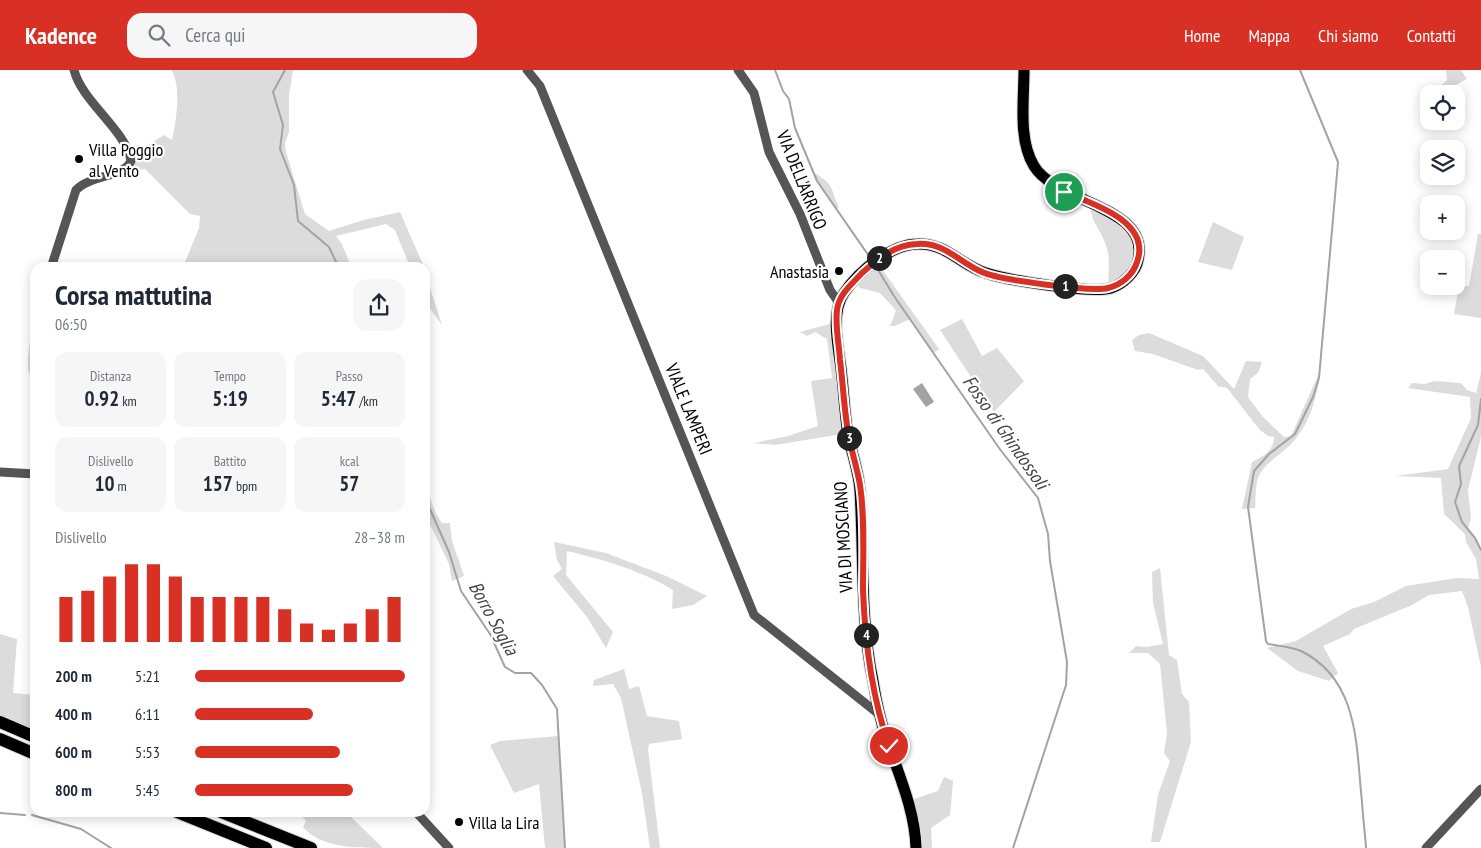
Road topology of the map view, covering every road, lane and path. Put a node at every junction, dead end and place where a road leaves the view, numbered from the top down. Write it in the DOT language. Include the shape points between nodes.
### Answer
graph roads {
  1 [pos="74,70"];
  2 [pos="527,70"];
  3 [pos="738,70"];
  4 [pos="1024,70"];
  5 [pos="53,262"];
  6 [pos="839,302"];
  7 [pos="0,472"];
  8 [pos="30,474"];
  9 [pos="880,715"];
  10 [pos="0,722"];
  11 [pos="30,735"];
  12 [pos="0,739"];
  13 [pos="30,752"];
  14 [pos="1481,790"];
  15 [pos="189,817"];
  16 [pos="234,817"];
  17 [pos="421,817"];
  18 [pos="266,848"];
  19 [pos="311,848"];
  20 [pos="449,848"];
  21 [pos="916,848"];
  22 [pos="1426,848"];
  1 -- 5 [label="street" via="79,83 126,147 131,161 124,169 86,182 76,190"];
  2 -- 9 [label="street, VIALE LAMPERI" via="540,86 754,615"];
  3 -- 6 [label="street, VIA DELL'ARRIGO" via="754,93 769,152 800,214 830,290"];
  4 -- 6 [label="main road" via="1026,143 1035,168 1064,192 1122,218 1133,233 1139,250 1138,260 1129,276 1111,288 1088,290 983,273 949,251 919,244 894,249 873,264 850,285"];
  6 -- 9 [label="main road, VIA DI MOSCIANO" via="837,328 848,433 860,487 866,640"];
  7 -- 8 [label="street"];
  9 -- 21 [label="main road, VIA DI MOSCIANO" via="915,830"];
  10 -- 11 [label="highway"];
  12 -- 13 [label="highway"];
  14 -- 22 [label="street"];
  15 -- 18 [label="highway"];
  16 -- 19 [label="highway"];
  17 -- 20 [label="street"];
}
